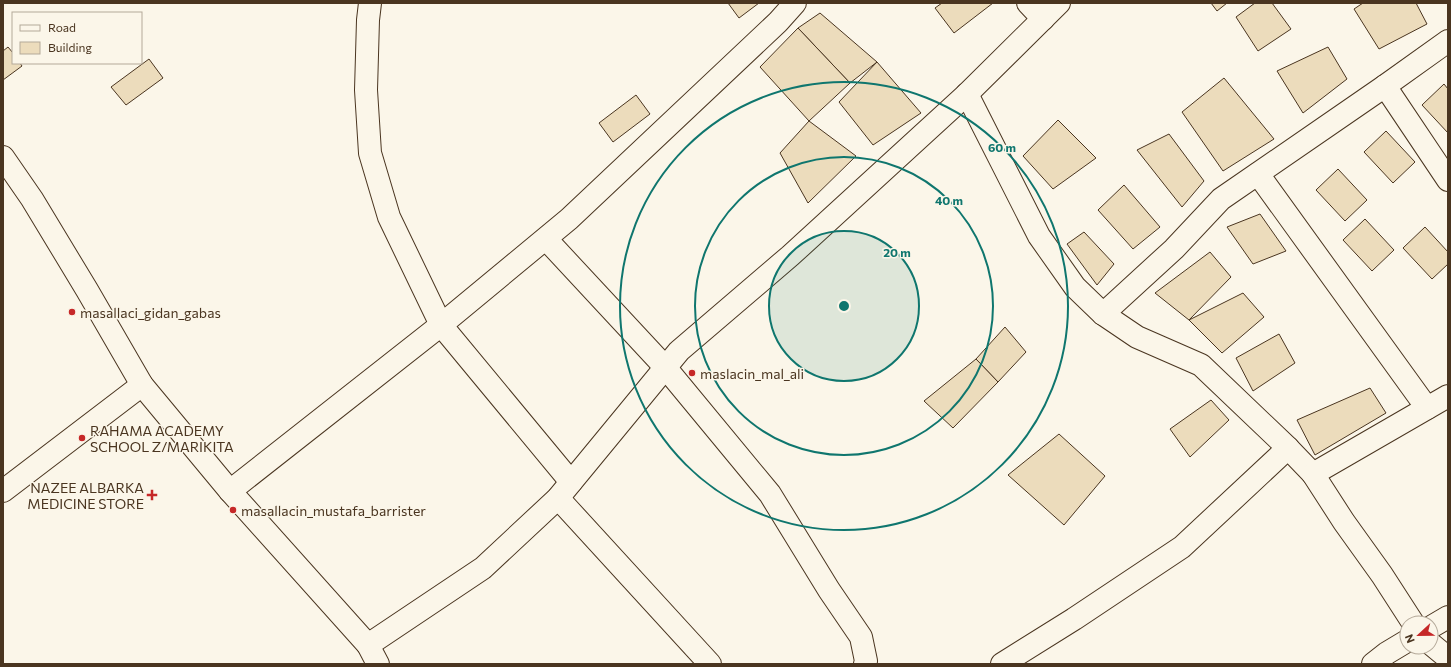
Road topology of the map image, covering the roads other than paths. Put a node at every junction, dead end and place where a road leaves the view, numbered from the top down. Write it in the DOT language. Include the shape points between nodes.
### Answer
graph roads {
  1 [pos="370,3"];
  2 [pos="795,3"];
  3 [pos="1028,3"];
  4 [pos="1059,3"];
  5 [pos="1043,19"];
  6 [pos="1448,41"];
  7 [pos="1386,86"];
  8 [pos="967,94"];
  9 [pos="3,157"];
  10 [pos="1258,174"];
  11 [pos="1448,180"];
  12 [pos="546,239"];
  13 [pos="1103,314"];
  14 [pos="442,325"];
  15 [pos="665,367"];
  16 [pos="142,385"];
  17 [pos="1448,396"];
  18 [pos="1427,408"];
  19 [pos="1288,448"];
  20 [pos="1313,474"];
  21 [pos="564,490"];
  22 [pos="3,491"];
  23 [pos="230,491"];
  24 [pos="1408,615"];
  25 [pos="1448,617"];
  26 [pos="1439,622"];
  27 [pos="368,645"];
  28 [pos="1399,646"];
  29 [pos="1439,651"];
  30 [pos="1448,658"];
  31 [pos="378,664"];
  32 [pos="710,664"];
  33 [pos="865,664"];
  34 [pos="1002,664"];
  35 [pos="1373,664"];
  1 -- 14 [label="street" via="366,90 370,153 389,217"];
  2 -- 12 [label="street" via="778,22"];
  3 -- 5 [label="street"];
  4 -- 5 [label="street"];
  5 -- 8 [label="street"];
  6 -- 7 [label="street"];
  7 -- 10 [label="street"];
  7 -- 11 [label="street"];
  8 -- 13 [label="street" via="1039,236 1075,287"];
  8 -- 15 [label="street" via="790,256 679,351"];
  9 -- 16 [label="street" via="88,290"];
  10 -- 13 [label="street" via="1221,199 1174,249"];
  10 -- 18 [label="street"];
  12 -- 14 [label="street"];
  12 -- 15 [label="street"];
  13 -- 19 [label="street" via="1137,337 1201,366"];
  14 -- 21 [label="street"];
  14 -- 23 [label="street"];
  15 -- 21 [label="street"];
  15 -- 33 [label="street" via="770,494 861,637"];
  16 -- 22 [label="street"];
  16 -- 23 [label="street"];
  17 -- 18 [label="street"];
  18 -- 20 [label="street"];
  19 -- 20 [label="street"];
  19 -- 34 [label="street" via="1182,546"];
  20 -- 24 [label="street"];
  21 -- 27 [label="street" via="483,568"];
  21 -- 32 [label="street"];
  23 -- 27 [label="street"];
  25 -- 26 [label="street"];
  27 -- 31 [label="street"];
  28 -- 35 [label="street"];
  29 -- 30 [label="street"];
}
